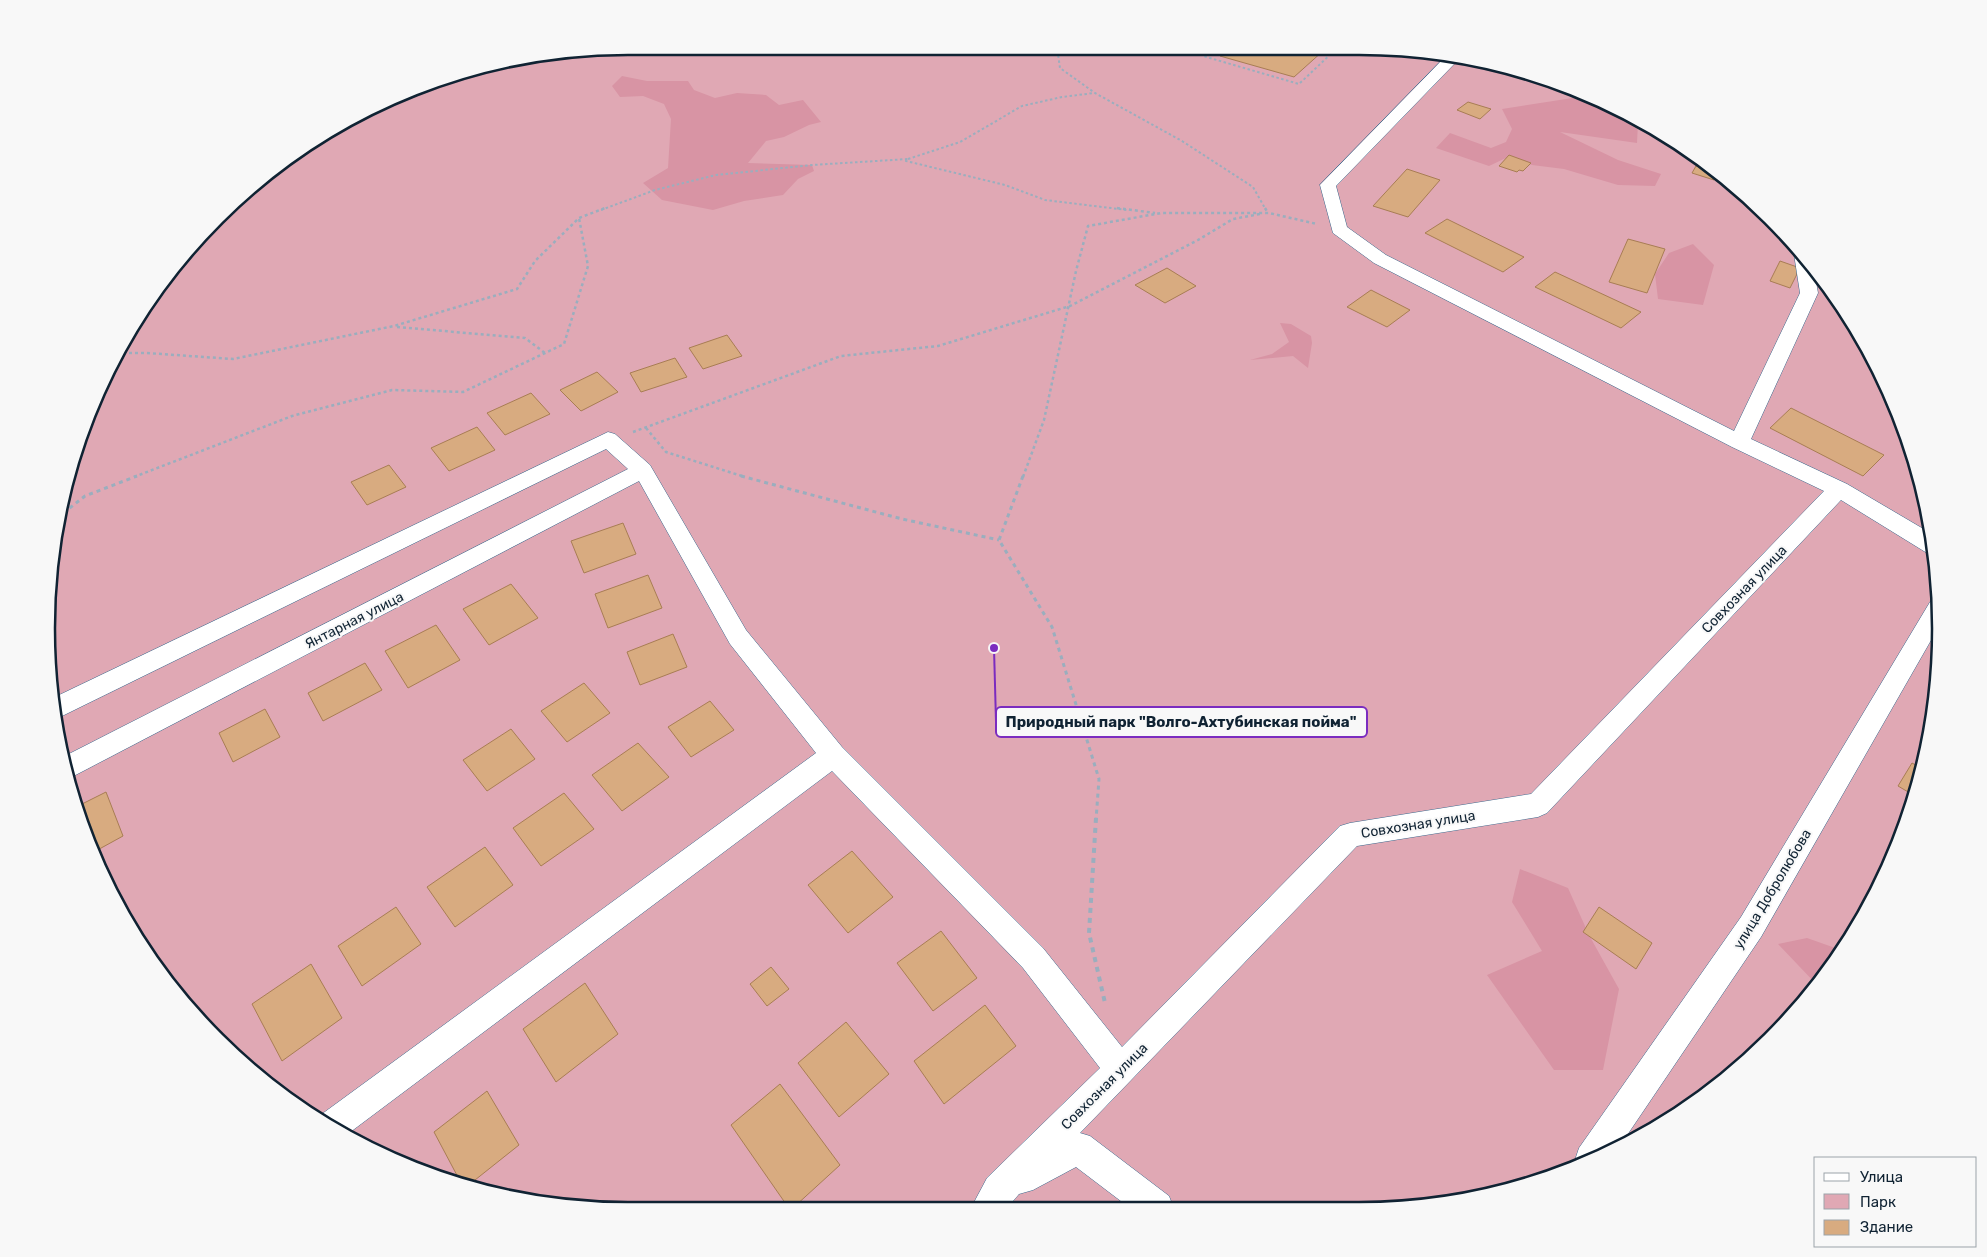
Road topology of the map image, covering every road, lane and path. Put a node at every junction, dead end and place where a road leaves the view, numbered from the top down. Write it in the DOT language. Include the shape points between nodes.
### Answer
graph roads {
  1 [pos="1058,55"];
  2 [pos="1205,55"];
  3 [pos="1330,55"];
  4 [pos="1448,62"];
  5 [pos="1094,93"];
  6 [pos="908,159"];
  7 [pos="1161,213"];
  8 [pos="1269,213"];
  9 [pos="579,218"];
  10 [pos="1339,229"];
  11 [pos="1805,269"];
  12 [pos="1070,306"];
  13 [pos="394,326"];
  14 [pos="126,353"];
  15 [pos="545,353"];
  16 [pos="1739,442"];
  17 [pos="643,470"];
  18 [pos="1839,489"];
  19 [pos="68,509"];
  20 [pos="999,540"];
  21 [pos="1925,541"];
  22 [pos="1932,619"];
  23 [pos="61,706"];
  24 [pos="833,755"];
  25 [pos="72,765"];
  26 [pos="1106,1006"];
  27 [pos="1121,1070"];
  28 [pos="338,1122"];
  29 [pos="1599,1149"];
  30 [pos="994,1199"];
  31 [pos="1149,1202"];
  1 -- 5 [label="path" via="1060,68"];
  2 -- 3 [label="path" via="1299,84"];
  4 -- 10 [label="street" via="1328,185"];
  5 -- 6 [label="path" via="1022,106 960,142"];
  5 -- 8 [label="path" via="1182,141 1253,187"];
  6 -- 7 [label="path" via="906,161 1005,185 1045,200"];
  6 -- 9 [label="path" via="716,175 655,190"];
  7 -- 8 [label="path"];
  7 -- 12 [label="path" via="1088,226"];
  8 -- 10 [label="path"];
  8 -- 12 [label="path" via="1233,220"];
  9 -- 13 [label="path" via="534,261 517,289"];
  9 -- 15 [label="path" via="588,266 564,344"];
  10 -- 16 [label="street" via="1380,258"];
  11 -- 16 [label="street" via="1809,293"];
  12 -- 20 [label="path" via="1044,420"];
  12 -- 20 [label="path" via="938,346 841,356 646,428 666,452 747,478 902,519"];
  13 -- 14 [label="path" via="233,359"];
  13 -- 15 [label="path" via="525,338"];
  15 -- 19 [label="path" via="463,392 392,390 292,416 85,496"];
  16 -- 18 [label="street"];
  17 -- 23 [label="street" via="608,439"];
  17 -- 24 [label="street" via="738,637"];
  17 -- 25 [label="street, Янтарная улица"];
  18 -- 21 [label="street"];
  18 -- 27 [label="street, Совхозная улица" via="1538,805 1350,835"];
  20 -- 26 [label="path" via="1052,627 1099,779 1089,933"];
  22 -- 29 [label="street, улица Добролюбова" via="1751,926"];
  24 -- 27 [label="street" via="1033,958"];
  24 -- 28 [label="street"];
  27 -- 30 [label="street, Совхозная улица"];
  30 -- 31 [label="street" via="1078,1148"];
}
